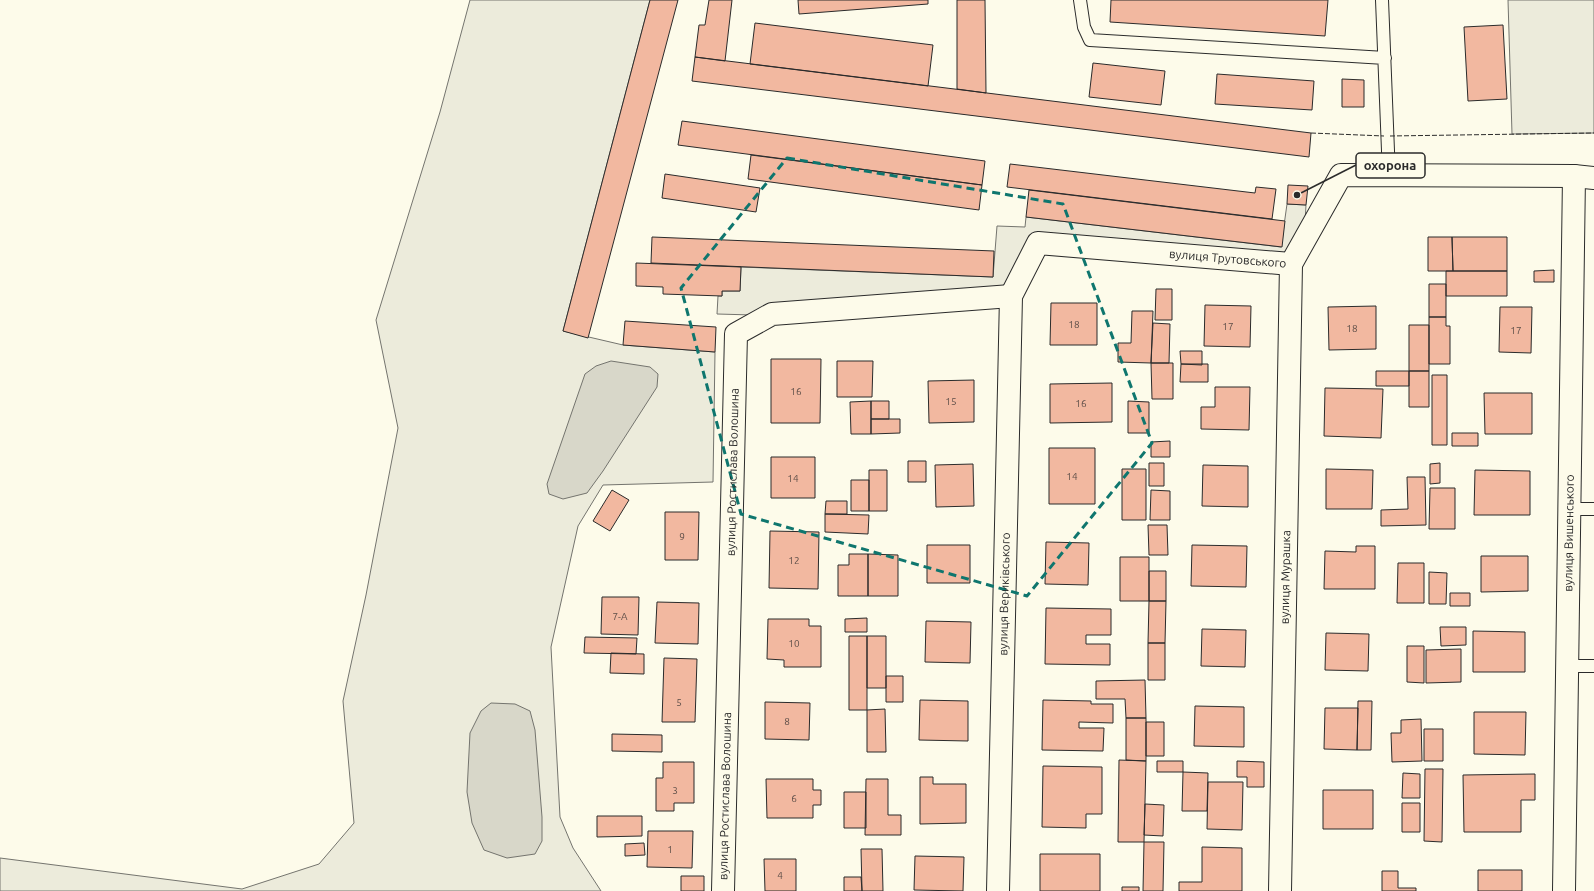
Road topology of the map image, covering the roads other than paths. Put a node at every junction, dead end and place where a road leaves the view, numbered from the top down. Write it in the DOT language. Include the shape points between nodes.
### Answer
graph roads {
  1 [pos="1080,0"];
  2 [pos="1382,0"];
  3 [pos="1385,58"];
  4 [pos="1389,176"];
  5 [pos="1584,177"];
  6 [pos="1291,264"];
  7 [pos="1011,296"];
  8 [pos="1569,509"];
  9 [pos="1594,509"];
  10 [pos="1567,666"];
  11 [pos="1594,666"];
  12 [pos="723,891"];
  13 [pos="998,891"];
  14 [pos="1280,891"];
  15 [pos="1564,891"];
  1 -- 3 [label="lane" via="1084,27 1090,40"];
  2 -- 3 [label="lane"];
  3 -- 4 [label="lane"];
  4 -- 5 [label="street, вулиця Трутовського"];
  4 -- 6 [label="street, вулиця Трутовського" via="1341,176"];
  5 -- 8 [label="street, вулиця Вишенського"];
  6 -- 7 [label="street, вулиця Трутовського" via="1038,243"];
  6 -- 14 [label="street, вулиця Мурашка"];
  7 -- 12 [label="street, вулиця Ростислава Волошина" via="772,314 736,334"];
  7 -- 13 [label="street, вулиця Вериківського"];
  8 -- 9 [label="lane"];
  8 -- 10 [label="street, вулиця Вишенського"];
  10 -- 11 [label="lane"];
  10 -- 15 [label="street, вулиця Вишенського"];
}
